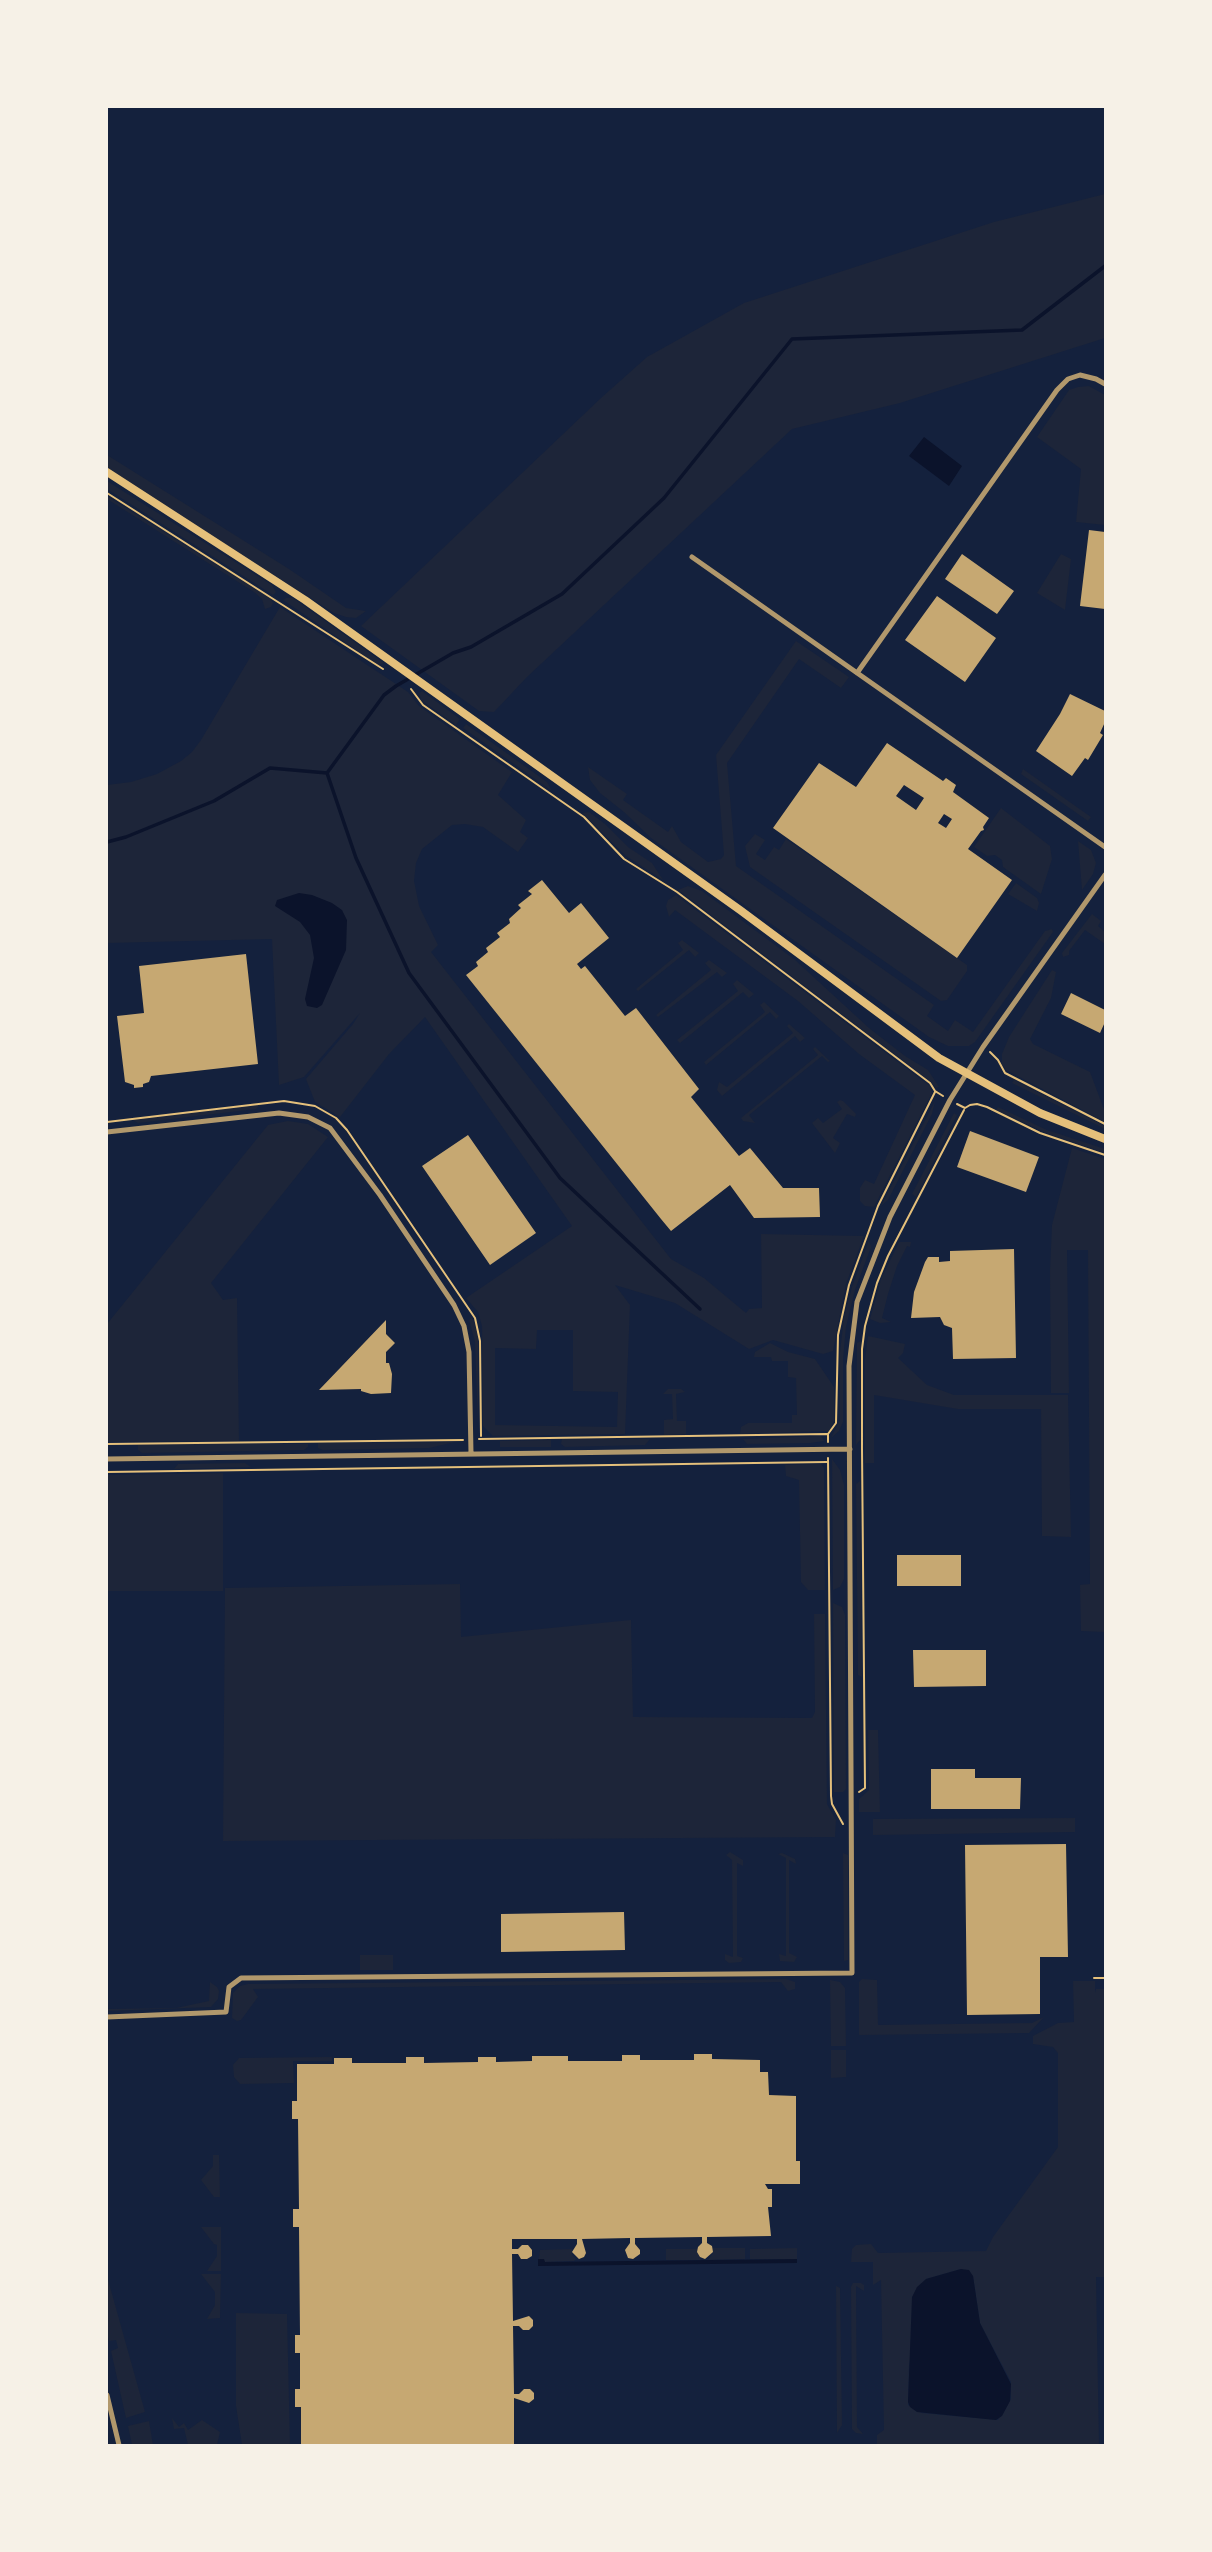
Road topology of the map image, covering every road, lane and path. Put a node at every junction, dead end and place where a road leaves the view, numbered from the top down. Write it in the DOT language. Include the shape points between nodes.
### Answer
graph roads {
  1 [pos="1105,384"];
  2 [pos="107,472"];
  3 [pos="107,493"];
  4 [pos="692,556"];
  5 [pos="857,673"];
  6 [pos="391,675"];
  7 [pos="410,688"];
  8 [pos="1105,847"];
  9 [pos="1105,874"];
  10 [pos="983,1048"];
  11 [pos="967,1074"];
  12 [pos="935,1091"];
  13 [pos="939,1093"];
  14 [pos="989,1103"];
  15 [pos="960,1105"];
  16 [pos="987,1107"];
  17 [pos="965,1108"];
  18 [pos="107,1122"];
  19 [pos="1105,1124"];
  20 [pos="107,1132"];
  21 [pos="1105,1139"];
  22 [pos="1105,1155"];
  23 [pos="828,1434"];
  24 [pos="481,1438"];
  25 [pos="470,1440"];
  26 [pos="828,1440"];
  27 [pos="107,1444"];
  28 [pos="850,1449"];
  29 [pos="471,1453"];
  30 [pos="828,1457"];
  31 [pos="107,1459"];
  32 [pos="828,1462"];
  33 [pos="107,1472"];
  34 [pos="853,1796"];
  35 [pos="845,1828"];
  36 [pos="1094,1978"];
  37 [pos="1105,1978"];
  38 [pos="107,2017"];
  39 [pos="107,2395"];
  40 [pos="119,2445"];
  1 -- 5 [label="street" via="1080,375 1061,385"];
  2 -- 11 [label="main road" via="244,559 425,685"];
  3 -- 6 [label="path"];
  4 -- 5 [label="street"];
  5 -- 8 [label="street"];
  7 -- 12 [label="path" via="423,705 576,811 624,859 688,900"];
  9 -- 10 [label="street"];
  10 -- 11 [label="street"];
  10 -- 19 [label="path" via="998,1060 1004,1075"];
  11 -- 21 [label="main road" via="1040,1113"];
  11 -- 28 [label="street" via="899,1199 860,1291 850,1354"];
  12 -- 13 [label="path"];
  12 -- 23 [label="path" via="878,1206 849,1285 838,1335 836,1423"];
  14 -- 16 [label="path"];
  15 -- 17 [label="path"];
  16 -- 17 [label="path"];
  16 -- 22 [label="path" via="1040,1133"];
  17 -- 34 [label="path" via="888,1256 865,1326 865,1788"];
  18 -- 24 [label="path" via="284,1101 313,1105 336,1118 472,1312 479,1332"];
  20 -- 25 [label="street" via="279,1113 308,1116 330,1128 461,1317 469,1352"];
  23 -- 24 [label="path"];
  23 -- 26 [label="path"];
  24 -- 25 [label="path"];
  25 -- 27 [label="path"];
  25 -- 29 [label="street"];
  28 -- 29 [label="street"];
  28 -- 34 [label="street"];
  29 -- 31 [label="street"];
  30 -- 32 [label="path"];
  32 -- 33 [label="path"];
  32 -- 35 [label="path" via="831,1796"];
  34 -- 38 [label="street" via="852,1973 241,1978 229,1987 226,2012"];
  36 -- 37 [label="path"];
  39 -- 40 [label="street"];
}
